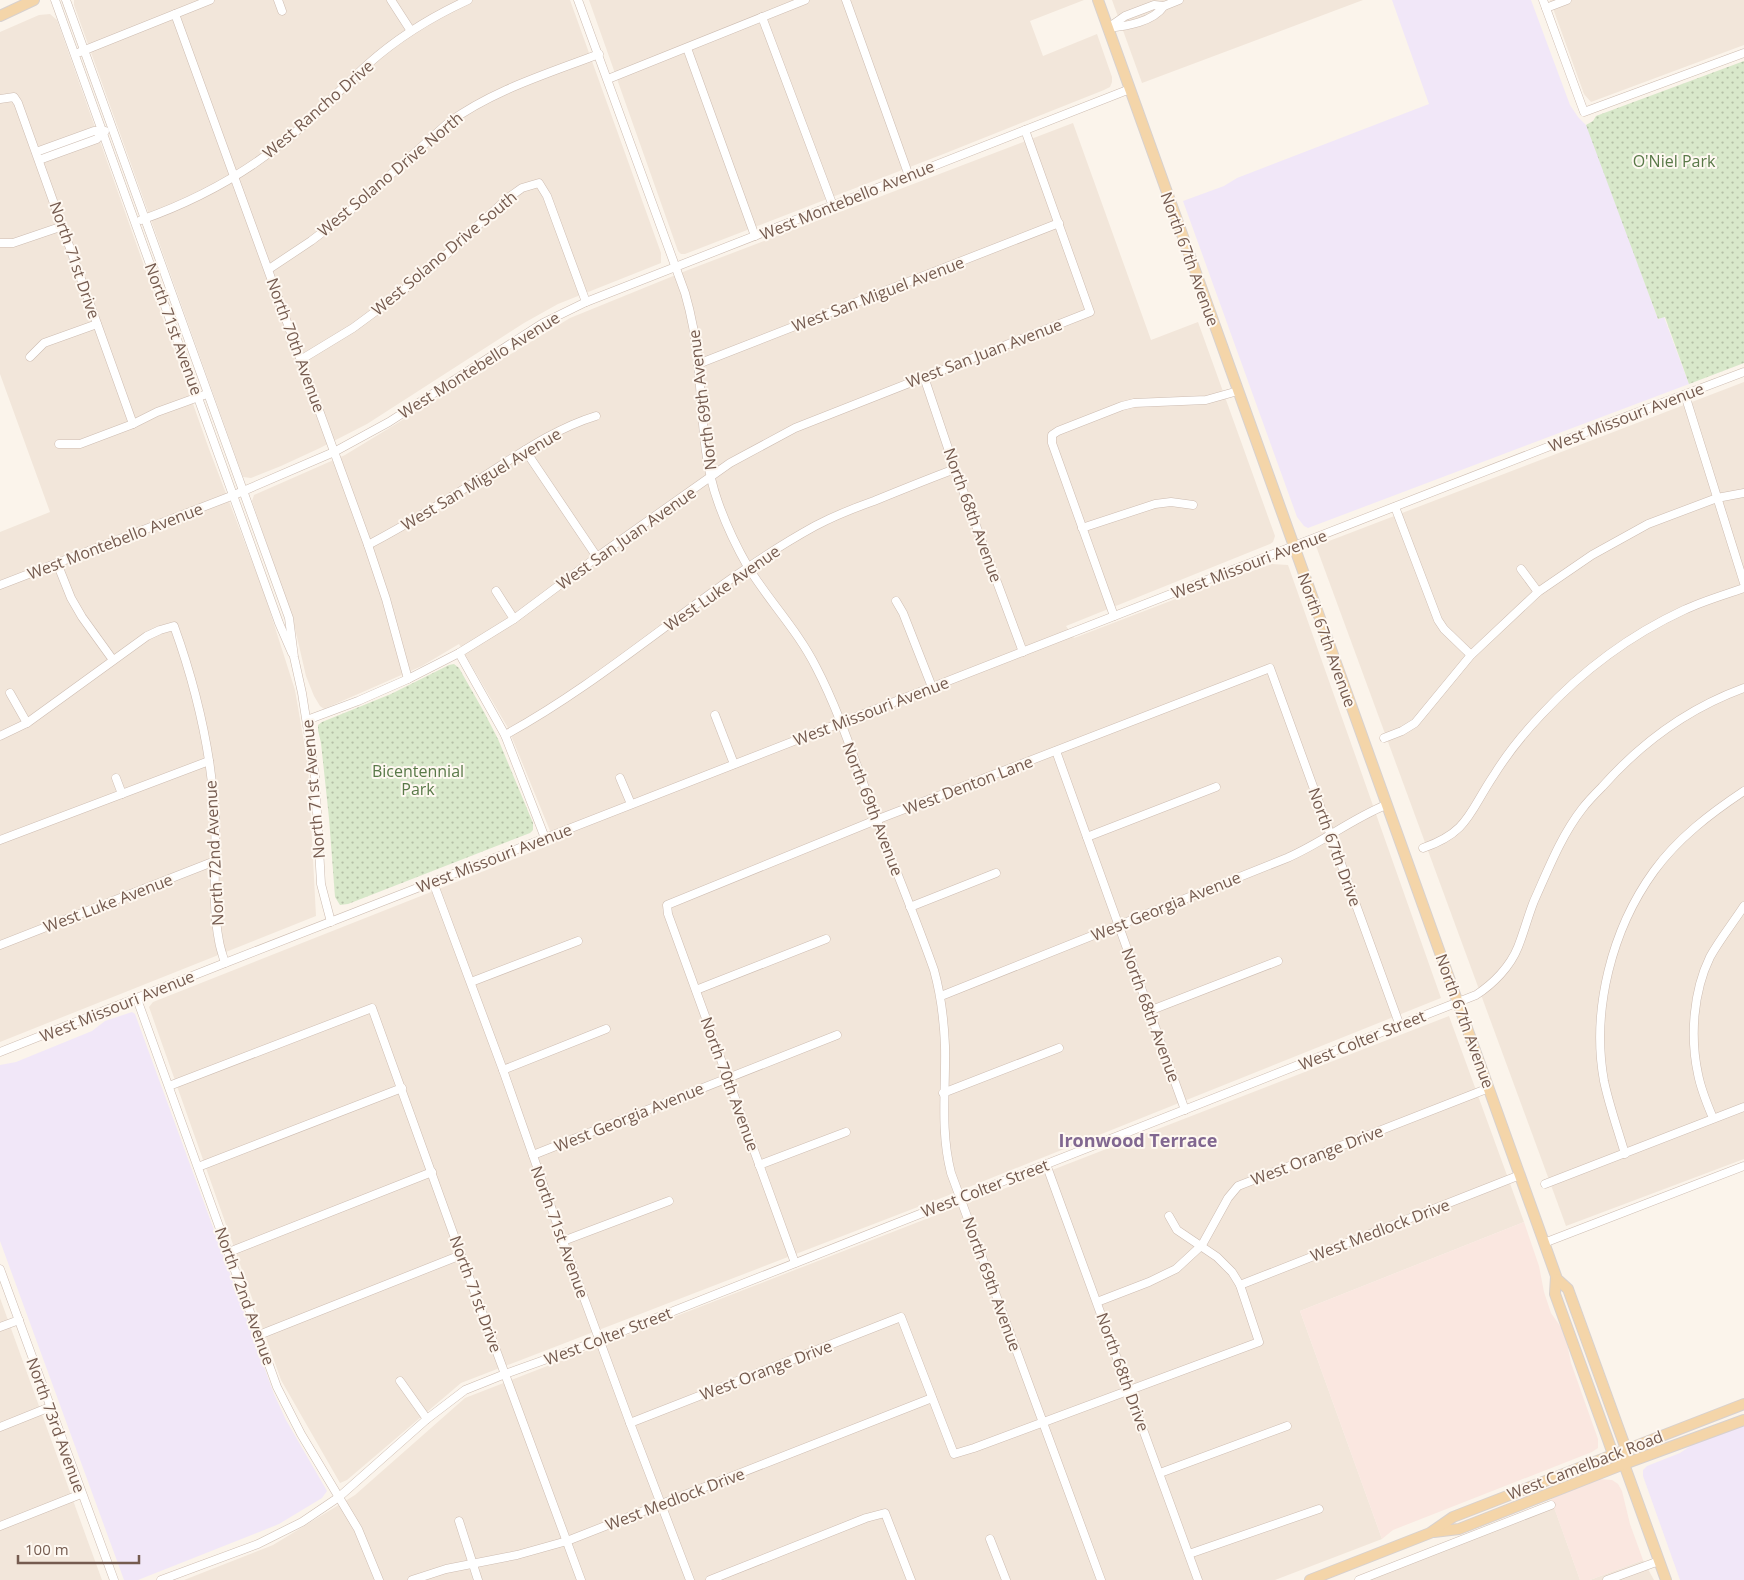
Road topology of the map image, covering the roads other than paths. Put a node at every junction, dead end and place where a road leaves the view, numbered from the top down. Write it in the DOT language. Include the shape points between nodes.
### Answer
graph roads {
  1 [pos="34,0"];
  2 [pos="55,0"];
  3 [pos="66,0"];
  4 [pos="210,0"];
  5 [pos="278,0"];
  6 [pos="391,0"];
  7 [pos="468,0"];
  8 [pos="578,0"];
  9 [pos="805,0"];
  10 [pos="846,0"];
  11 [pos="1098,0"];
  12 [pos="1179,0"];
  13 [pos="1567,0"];
  14 [pos="1545,4"];
  15 [pos="282,11"];
  16 [pos="176,14"];
  17 [pos="0,16"];
  18 [pos="762,18"];
  19 [pos="1108,28"];
  20 [pos="410,31"];
  21 [pos="687,48"];
  22 [pos="84,50"];
  23 [pos="1744,53"];
  24 [pos="74,54"];
  25 [pos="599,54"];
  26 [pos="608,79"];
  27 [pos="1130,89"];
  28 [pos="0,99"];
  29 [pos="112,129"];
  30 [pos="1025,130"];
  31 [pos="102,132"];
  32 [pos="38,156"];
  33 [pos="909,176"];
  34 [pos="235,177"];
  35 [pos="833,206"];
  36 [pos="144,219"];
  37 [pos="135,222"];
  38 [pos="1059,223"];
  39 [pos="63,226"];
  40 [pos="755,236"];
  41 [pos="0,243"];
  42 [pos="676,268"];
  43 [pos="269,269"];
  44 [pos="586,302"];
  45 [pos="97,324"];
  46 [pos="30,357"];
  47 [pos="302,359"];
  48 [pos="698,364"];
  49 [pos="1744,372"];
  50 [pos="924,377"];
  51 [pos="1238,392"];
  52 [pos="208,394"];
  53 [pos="1685,395"];
  54 [pos="199,397"];
  55 [pos="596,416"];
  56 [pos="133,424"];
  57 [pos="59,444"];
  58 [pos="525,450"];
  59 [pos="334,452"];
  60 [pos="955,469"];
  61 [pos="711,478"];
  62 [pos="243,492"];
  63 [pos="1744,493"];
  64 [pos="234,495"];
  65 [pos="1717,498"];
  66 [pos="1193,504"];
  67 [pos="1395,507"];
  68 [pos="1082,528"];
  69 [pos="368,545"];
  70 [pos="1293,546"];
  71 [pos="596,557"];
  72 [pos="57,563"];
  73 [pos="749,568"];
  74 [pos="1521,569"];
  75 [pos="1744,583"];
  76 [pos="0,586"];
  77 [pos="1744,588"];
  78 [pos="496,591"];
  79 [pos="1538,592"];
  80 [pos="896,601"];
  81 [pos="1114,616"];
  82 [pos="514,619"];
  83 [pos="1023,652"];
  84 [pos="459,653"];
  85 [pos="1471,655"];
  86 [pos="294,657"];
  87 [pos="113,660"];
  88 [pos="1270,668"];
  89 [pos="408,679"];
  90 [pos="932,687"];
  91 [pos="1744,688"];
  92 [pos="10,693"];
  93 [pos="715,715"];
  94 [pos="307,720"];
  95 [pos="27,723"];
  96 [pos="841,723"];
  97 [pos="505,735"];
  98 [pos="0,736"];
  99 [pos="1384,738"];
  100 [pos="1056,751"];
  101 [pos="209,761"];
  102 [pos="734,764"];
  103 [pos="116,778"];
  104 [pos="620,778"];
  105 [pos="1216,787"];
  106 [pos="1744,791"];
  107 [pos="122,794"];
  108 [pos="631,804"];
  109 [pos="1386,805"];
  110 [pos="876,820"];
  111 [pos="1330,834"];
  112 [pos="1088,837"];
  113 [pos="545,838"];
  114 [pos="0,840"];
  115 [pos="1423,848"];
  116 [pos="215,861"];
  117 [pos="996,873"];
  118 [pos="432,882"];
  119 [pos="667,905"];
  120 [pos="910,906"];
  121 [pos="1744,906"];
  122 [pos="331,922"];
  123 [pos="1119,924"];
  124 [pos="826,939"];
  125 [pos="578,940"];
  126 [pos="0,945"];
  127 [pos="1278,961"];
  128 [pos="225,963"];
  129 [pos="471,982"];
  130 [pos="696,990"];
  131 [pos="941,996"];
  132 [pos="137,999"];
  133 [pos="1458,1002"];
  134 [pos="1149,1012"];
  135 [pos="1400,1026"];
  136 [pos="606,1029"];
  137 [pos="837,1035"];
  138 [pos="1059,1048"];
  139 [pos="0,1052"];
  140 [pos="503,1070"];
  141 [pos="727,1078"];
  142 [pos="169,1086"];
  143 [pos="402,1088"];
  144 [pos="1489,1088"];
  145 [pos="943,1093"];
  146 [pos="1744,1107"];
  147 [pos="1185,1110"];
  148 [pos="1713,1118"];
  149 [pos="846,1132"];
  150 [pos="1625,1154"];
  151 [pos="533,1155"];
  152 [pos="1046,1164"];
  153 [pos="759,1166"];
  154 [pos="1744,1166"];
  155 [pos="198,1167"];
  156 [pos="432,1172"];
  157 [pos="1520,1176"];
  158 [pos="1545,1184"];
  159 [pos="960,1198"];
  160 [pos="669,1201"];
  161 [pos="1169,1216"];
  162 [pos="563,1241"];
  163 [pos="1544,1243"];
  164 [pos="1202,1245"];
  165 [pos="229,1252"];
  166 [pos="461,1255"];
  167 [pos="795,1263"];
  168 [pos="0,1269"];
  169 [pos="1557,1279"];
  170 [pos="1240,1285"];
  171 [pos="1097,1302"];
  172 [pos="18,1320"];
  173 [pos="0,1327"];
  174 [pos="259,1335"];
  175 [pos="600,1340"];
  176 [pos="505,1374"];
  177 [pos="400,1380"];
  178 [pos="1130,1390"];
  179 [pos="932,1398"];
  180 [pos="1744,1404"];
  181 [pos="50,1407"];
  182 [pos="427,1419"];
  183 [pos="1744,1420"];
  184 [pos="1043,1422"];
  185 [pos="630,1423"];
  186 [pos="1287,1426"];
  187 [pos="0,1427"];
  188 [pos="1626,1449"];
  189 [pos="1613,1454"];
  190 [pos="1624,1464"];
  191 [pos="1160,1473"];
  192 [pos="81,1494"];
  193 [pos="339,1497"];
  194 [pos="661,1504"];
  195 [pos="1550,1505"];
  196 [pos="1319,1508"];
  197 [pos="459,1521"];
  198 [pos="0,1526"];
  199 [pos="1430,1533"];
  200 [pos="567,1540"];
  201 [pos="990,1540"];
  202 [pos="1189,1554"];
  203 [pos="1659,1561"];
  204 [pos="472,1564"];
  205 [pos="114,1580"];
  206 [pos="161,1580"];
  207 [pos="379,1580"];
  208 [pos="412,1580"];
  209 [pos="478,1580"];
  210 [pos="581,1580"];
  211 [pos="690,1580"];
  212 [pos="710,1580"];
  213 [pos="911,1580"];
  214 [pos="1006,1580"];
  215 [pos="1101,1580"];
  216 [pos="1198,1580"];
  217 [pos="1310,1580"];
  218 [pos="1359,1580"];
  219 [pos="1607,1580"];
  220 [pos="1666,1580"];
  1 -- 17 [label="main road"];
  2 -- 24 [label="street, North 71st Avenue"];
  3 -- 22 [label="street, North 71st Avenue"];
  4 -- 16 [label="street"];
  5 -- 15 [label="street"];
  6 -- 20 [label="street"];
  7 -- 20 [label="street, West Rancho Drive"];
  8 -- 25 [label="street, North 69th Avenue"];
  9 -- 18 [label="street"];
  10 -- 33 [label="street"];
  11 -- 19 [label="main road, North 67th Avenue"];
  12 -- 19 [label="street" via="1124,16"];
  13 -- 14 [label="street"];
  14 -- 23 [label="street" via="1584,112"];
  16 -- 22 [label="street"];
  16 -- 34 [label="street, North 70th Avenue"];
  18 -- 21 [label="street"];
  18 -- 35 [label="street"];
  19 -- 27 [label="main road, North 67th Avenue"];
  20 -- 34 [label="street, West Rancho Drive" via="368,64 293,134"];
  21 -- 26 [label="street"];
  21 -- 40 [label="street"];
  22 -- 24 [label="street"];
  22 -- 29 [label="street, North 71st Avenue"];
  24 -- 31 [label="street, North 71st Avenue"];
  25 -- 26 [label="street, North 69th Avenue"];
  25 -- 43 [label="street, West Solano Drive North" via="490,96 466,110 349,212"];
  26 -- 42 [label="street, North 69th Avenue"];
  27 -- 30 [label="street, West Montebello Avenue"];
  27 -- 51 [label="main road, North 67th Avenue"];
  28 -- 32 [label="street, North 71st Drive" via="14,97"];
  29 -- 31 [label="street"];
  29 -- 36 [label="street, North 71st Avenue"];
  30 -- 33 [label="street, West Montebello Avenue"];
  30 -- 38 [label="street"];
  31 -- 32 [label="street" via="94,131"];
  31 -- 37 [label="street, North 71st Avenue"];
  32 -- 39 [label="street, North 71st Drive"];
  33 -- 35 [label="street, West Montebello Avenue"];
  34 -- 36 [label="street, West Rancho Drive" via="202,195"];
  34 -- 43 [label="street, North 70th Avenue"];
  35 -- 40 [label="street, West Montebello Avenue"];
  36 -- 37 [label="street, West Rancho Drive"];
  36 -- 52 [label="street, North 71st Avenue"];
  37 -- 54 [label="street, North 71st Avenue"];
  38 -- 48 [label="street, West San Miguel Avenue"];
  38 -- 50 [label="street, West San Juan Avenue" via="1090,312"];
  39 -- 41 [label="street" via="13,243"];
  39 -- 45 [label="street, North 71st Drive"];
  40 -- 42 [label="street, West Montebello Avenue"];
  42 -- 44 [label="street, West Montebello Avenue"];
  42 -- 48 [label="street, North 69th Avenue" via="693,320"];
  43 -- 47 [label="street, North 70th Avenue"];
  44 -- 47 [label="street, West Solano Drive South" via="547,196 539,183 522,188 508,198 439,262 395,297"];
  44 -- 59 [label="street, West Montebello Avenue" via="543,323 389,422"];
  45 -- 46 [label="street" via="44,343"];
  45 -- 56 [label="street, North 71st Drive"];
  47 -- 59 [label="street, North 70th Avenue"];
  48 -- 61 [label="street, North 69th Avenue" via="703,433"];
  49 -- 53 [label="street, West Missouri Avenue"];
  50 -- 60 [label="street, North 68th Avenue"];
  50 -- 61 [label="street, West San Juan Avenue" via="795,428 738,459"];
  51 -- 68 [label="street" via="1206,400 1122,406 1052,436"];
  51 -- 70 [label="main road, North 67th Avenue"];
  52 -- 54 [label="street"];
  52 -- 62 [label="street, North 71st Avenue"];
  53 -- 65 [label="street"];
  53 -- 67 [label="street, West Missouri Avenue"];
  54 -- 56 [label="street"];
  54 -- 64 [label="street, North 71st Avenue"];
  55 -- 58 [label="street, West San Miguel Avenue" via="560,430"];
  56 -- 57 [label="street" via="80,444"];
  58 -- 69 [label="street, West San Miguel Avenue"];
  58 -- 71 [label="street"];
  59 -- 62 [label="street, West Montebello Avenue"];
  59 -- 69 [label="street, North 70th Avenue"];
  60 -- 73 [label="street, West Luke Avenue" via="838,515 801,534"];
  60 -- 83 [label="street, North 68th Avenue"];
  61 -- 71 [label="street, West San Juan Avenue"];
  61 -- 73 [label="street, North 69th Avenue" via="728,531"];
  62 -- 64 [label="street, West Montebello Avenue"];
  62 -- 86 [label="street, North 71st Avenue" via="289,618"];
  63 -- 65 [label="street"];
  64 -- 72 [label="street, West Montebello Avenue"];
  64 -- 86 [label="street, North 71st Avenue"];
  65 -- 75 [label="street"];
  65 -- 79 [label="street" via="1648,524 1592,555"];
  66 -- 68 [label="street" via="1154,504"];
  67 -- 70 [label="street, West Missouri Avenue"];
  67 -- 85 [label="street" via="1438,620"];
  68 -- 81 [label="street"];
  69 -- 89 [label="street, North 70th Avenue"];
  70 -- 81 [label="street, West Missouri Avenue"];
  70 -- 109 [label="main road, North 67th Avenue"];
  71 -- 82 [label="street, West San Juan Avenue"];
  72 -- 76 [label="street, West Montebello Avenue"];
  72 -- 87 [label="street" via="71,598"];
  73 -- 96 [label="street, North 69th Avenue" via="803,644"];
  73 -- 97 [label="street, West Luke Avenue" via="588,683"];
  74 -- 79 [label="street"];
  77 -- 115 [label="street" via="1663,620 1579,677 1539,717 1505,758 1467,821 1450,836"];
  78 -- 82 [label="street"];
  79 -- 85 [label="street"];
  80 -- 90 [label="street"];
  81 -- 83 [label="street, West Missouri Avenue"];
  82 -- 84 [label="street, West San Juan Avenue"];
  83 -- 90 [label="street, West Missouri Avenue"];
  84 -- 89 [label="street, West San Juan Avenue"];
  84 -- 97 [label="street"];
  85 -- 99 [label="street" via="1415,723"];
  86 -- 94 [label="street, North 71st Avenue"];
  87 -- 95 [label="street"];
  87 -- 101 [label="street, North 72nd Avenue" via="147,636 174,626 193,688"];
  88 -- 100 [label="street, West Denton Lane"];
  88 -- 111 [label="street, North 67th Drive"];
  89 -- 94 [label="street, West San Juan Avenue"];
  90 -- 96 [label="street, West Missouri Avenue"];
  91 -- 133 [label="street, West Colter Street" via="1714,701 1663,731 1634,753 1606,782 1581,810 1565,836 1533,903 1512,958 1486,989"];
  92 -- 95 [label="street"];
  93 -- 102 [label="street"];
  94 -- 122 [label="street, North 71st Avenue" via="315,776 322,884"];
  95 -- 98 [label="street"];
  96 -- 102 [label="street, West Missouri Avenue"];
  96 -- 110 [label="street, North 69th Avenue"];
  97 -- 113 [label="street"];
  100 -- 110 [label="street, West Denton Lane"];
  100 -- 112 [label="street, North 68th Avenue"];
  101 -- 107 [label="street"];
  101 -- 116 [label="street, North 72nd Avenue" via="215,816"];
  102 -- 108 [label="street, West Missouri Avenue"];
  103 -- 107 [label="street"];
  104 -- 108 [label="street"];
  105 -- 112 [label="street"];
  106 -- 150 [label="street" via="1691,831 1654,871 1629,912 1614,949 1602,1003 1602,1061 1604,1081"];
  107 -- 114 [label="street"];
  108 -- 113 [label="street, West Missouri Avenue"];
  109 -- 111 [label="street, West Georgia Avenue"];
  109 -- 133 [label="main road, North 67th Avenue"];
  110 -- 119 [label="street, West Denton Lane"];
  110 -- 120 [label="street, North 69th Avenue"];
  111 -- 123 [label="street, West Georgia Avenue" via="1304,851"];
  111 -- 135 [label="street, North 67th Drive"];
  112 -- 123 [label="street, North 68th Avenue"];
  113 -- 118 [label="street, West Missouri Avenue"];
  116 -- 126 [label="street, West Luke Avenue"];
  116 -- 128 [label="street, North 72nd Avenue" via="216,924"];
  117 -- 120 [label="street"];
  118 -- 122 [label="street, West Missouri Avenue"];
  118 -- 129 [label="street, North 71st Avenue"];
  119 -- 130 [label="street, North 70th Avenue"];
  120 -- 131 [label="street, North 69th Avenue"];
  121 -- 148 [label="street" via="1710,958 1700,982 1694,1021 1698,1075"];
  122 -- 128 [label="street, West Missouri Avenue"];
  123 -- 131 [label="street, West Georgia Avenue"];
  123 -- 134 [label="street, North 68th Avenue"];
  124 -- 130 [label="street"];
  125 -- 129 [label="street"];
  127 -- 134 [label="street"];
  128 -- 132 [label="street, West Missouri Avenue"];
  129 -- 140 [label="street, North 71st Avenue"];
  130 -- 141 [label="street, North 70th Avenue"];
  131 -- 145 [label="street, North 69th Avenue"];
  132 -- 139 [label="street, West Missouri Avenue"];
  132 -- 142 [label="street, North 72nd Avenue"];
  133 -- 135 [label="street, West Colter Street"];
  133 -- 144 [label="main road, North 67th Avenue"];
  134 -- 147 [label="street, North 68th Avenue"];
  135 -- 147 [label="street, West Colter Street"];
  136 -- 140 [label="street"];
  137 -- 141 [label="street, West Georgia Avenue"];
  138 -- 145 [label="street"];
  140 -- 151 [label="street, North 71st Avenue"];
  141 -- 151 [label="street, West Georgia Avenue"];
  141 -- 153 [label="street, North 70th Avenue"];
  142 -- 143 [label="street, North 71st Drive" via="372,1008"];
  142 -- 155 [label="street, North 72nd Avenue"];
  143 -- 155 [label="street"];
  143 -- 156 [label="street, North 71st Drive"];
  144 -- 157 [label="main road, North 67th Avenue"];
  144 -- 164 [label="street, West Orange Drive" via="1238,1186"];
  145 -- 159 [label="street, North 69th Avenue" via="945,1144"];
  146 -- 148 [label="street"];
  147 -- 152 [label="street, West Colter Street"];
  148 -- 150 [label="street"];
  149 -- 153 [label="street"];
  150 -- 158 [label="street"];
  151 -- 162 [label="street, North 71st Avenue"];
  152 -- 159 [label="street, West Colter Street"];
  152 -- 171 [label="street, North 68th Drive"];
  153 -- 167 [label="street, North 70th Avenue"];
  154 -- 163 [label="street"];
  155 -- 165 [label="street, North 72nd Avenue"];
  156 -- 165 [label="street"];
  156 -- 166 [label="street, North 71st Drive"];
  157 -- 163 [label="main road, North 67th Avenue"];
  157 -- 170 [label="street, West Medlock Drive"];
  159 -- 167 [label="street, West Colter Street"];
  159 -- 184 [label="street, North 69th Avenue"];
  160 -- 162 [label="street"];
  161 -- 164 [label="street" via="1177,1230"];
  162 -- 175 [label="street, North 71st Avenue"];
  163 -- 169 [label="main road, North 67th Avenue"];
  164 -- 170 [label="street" via="1217,1256"];
  164 -- 171 [label="street, West Orange Drive" via="1176,1269"];
  165 -- 174 [label="street, North 72nd Avenue"];
  166 -- 174 [label="street"];
  166 -- 176 [label="street, North 71st Drive"];
  167 -- 175 [label="street, West Colter Street"];
  168 -- 172 [label="street, North 73rd Avenue"];
  169 -- 188 [label="main road, North 67th Avenue" via="1568,1289"];
  169 -- 189 [label="main road, North 67th Avenue" via="1555,1294"];
  170 -- 178 [label="street" via="1259,1342"];
  171 -- 178 [label="street, North 68th Drive"];
  172 -- 173 [label="street"];
  172 -- 181 [label="street, North 73rd Avenue"];
  174 -- 193 [label="street, North 72nd Avenue" via="277,1387"];
  175 -- 176 [label="street, West Colter Street"];
  175 -- 185 [label="street, North 71st Avenue"];
  176 -- 182 [label="street, West Colter Street" via="466,1390"];
  176 -- 200 [label="street, North 71st Drive"];
  177 -- 182 [label="street"];
  178 -- 184 [label="street"];
  178 -- 191 [label="street, North 68th Drive"];
  179 -- 184 [label="street" via="954,1454"];
  179 -- 185 [label="street, West Orange Drive" via="901,1317"];
  179 -- 194 [label="street, West Medlock Drive"];
  180 -- 188 [label="main road, West Camelback Road"];
  181 -- 187 [label="street"];
  181 -- 192 [label="street, North 73rd Avenue"];
  182 -- 193 [label="street, West Colter Street"];
  183 -- 190 [label="main road, West Camelback Road"];
  184 -- 215 [label="street, North 69th Avenue"];
  185 -- 194 [label="street, North 71st Avenue"];
  186 -- 191 [label="street"];
  188 -- 189 [label="main road, West Camelback Road"];
  188 -- 190 [label="main road, North 67th Avenue"];
  189 -- 190 [label="main road, North 67th Avenue"];
  189 -- 199 [label="main road, West Camelback Road" via="1453,1517"];
  190 -- 199 [label="main road, West Camelback Road" via="1459,1529"];
  190 -- 203 [label="main road, North 67th Avenue"];
  191 -- 202 [label="street, North 68th Drive"];
  192 -- 198 [label="street"];
  192 -- 205 [label="street, North 73rd Avenue"];
  193 -- 206 [label="street, West Colter Street" via="273,1537"];
  193 -- 207 [label="street, North 72nd Avenue" via="358,1529"];
  194 -- 200 [label="street, West Medlock Drive"];
  194 -- 211 [label="street, North 71st Avenue"];
  195 -- 218 [label="street, West Camelback Road"];
  196 -- 202 [label="street"];
  197 -- 204 [label="street"];
  199 -- 217 [label="main road, West Camelback Road"];
  200 -- 204 [label="street, West Medlock Drive"];
  200 -- 210 [label="street, North 71st Drive"];
  201 -- 214 [label="street"];
  202 -- 216 [label="street, North 68th Drive"];
  203 -- 219 [label="street"];
  203 -- 220 [label="main road, North 67th Avenue"];
  204 -- 208 [label="street, West Medlock Drive"];
  204 -- 209 [label="street"];
  212 -- 213 [label="street" via="885,1513"];
}
